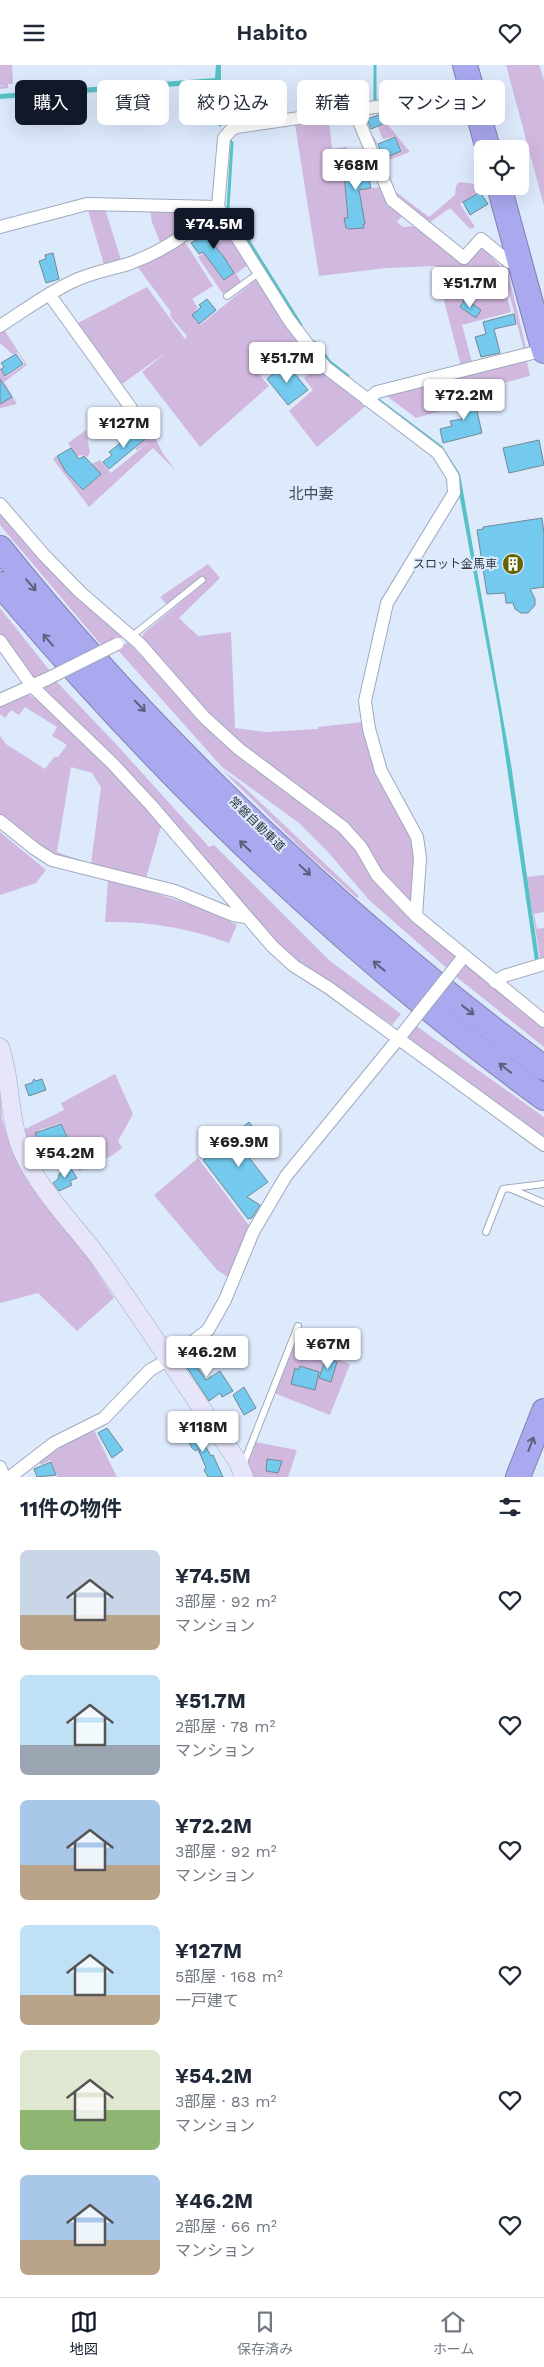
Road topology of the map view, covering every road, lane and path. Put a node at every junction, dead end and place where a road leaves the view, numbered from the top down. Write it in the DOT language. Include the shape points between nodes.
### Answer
graph roads {
  1 [pos="465,65"];
  2 [pos="482,65"];
  3 [pos="469,80"];
  4 [pos="297,119"];
  5 [pos="360,125"];
  6 [pos="482,125"];
  7 [pos="486,140"];
  8 [pos="503,140"];
  9 [pos="501,195"];
  10 [pos="517,195"];
  11 [pos="218,207"];
  12 [pos="0,227"];
  13 [pos="520,263"];
  14 [pos="260,273"];
  15 [pos="544,293"];
  16 [pos="49,294"];
  17 [pos="227,296"];
  18 [pos="0,326"];
  19 [pos="544,351"];
  20 [pos="367,400"];
  21 [pos="131,408"];
  22 [pos="0,504"];
  23 [pos="0,548"];
  24 [pos="202,580"];
  25 [pos="0,584"];
  26 [pos="132,637"];
  27 [pos="0,641"];
  28 [pos="32,686"];
  29 [pos="0,700"];
  30 [pos="0,821"];
  31 [pos="416,916"];
  32 [pos="246,917"];
  33 [pos="463,958"];
  34 [pos="544,964"];
  35 [pos="495,982"];
  36 [pos="544,1021"];
  37 [pos="400,1036"];
  38 [pos="0,1047"];
  39 [pos="544,1068"];
  40 [pos="544,1098"];
  41 [pos="544,1145"];
  42 [pos="544,1184"];
  43 [pos="509,1188"];
  44 [pos="544,1203"];
  45 [pos="486,1232"];
  46 [pos="298,1326"];
  47 [pos="168,1360"];
  48 [pos="544,1411"];
  49 [pos="544,1457"];
  50 [pos="0,1467"];
  51 [pos="241,1475"];
  52 [pos="4,1477"];
  53 [pos="10,1477"];
  54 [pos="518,1477"];
  55 [pos="536,1477"];
  1 -- 3 [label="highway"];
  2 -- 8 [label="highway"];
  4 -- 11 [label="street" via="231,130 224,138"];
  5 -- 13 [label="street" via="392,200 464,258 482,239 509,262"];
  6 -- 7 [label="highway"];
  9 -- 13 [label="highway"];
  10 -- 15 [label="highway"];
  11 -- 12 [label="street" via="88,204"];
  11 -- 14 [label="street"];
  11 -- 16 [label="street" via="200,224 160,249 131,263 78,279"];
  13 -- 19 [label="highway"];
  14 -- 17 [label="lane"];
  14 -- 20 [label="street" via="289,320 325,367"];
  16 -- 18 [label="street"];
  16 -- 21 [label="street"];
  19 -- 20 [label="street" via="377,392"];
  20 -- 31 [label="street" via="437,452 453,477 454,493 388,603 365,701 369,729 382,771 417,837 420,857"];
  22 -- 26 [label="street" via="80,592"];
  23 -- 39 [label="highway, 常磐自動車道, one-way" via="129,695 305,871 462,1005"];
  24 -- 26 [label="lane"];
  40 -- 25 [label="highway, 常磐自動車道, one-way" via="449,1025 290,888 192,795 114,714"];
  26 -- 28 [label="street, bridge"];
  26 -- 31 [label="street" via="204,717 239,749 343,827 361,847 377,875"];
  27 -- 28 [label="street"];
  28 -- 29 [label="street"];
  28 -- 32 [label="street" via="112,763"];
  30 -- 32 [label="street" via="52,860 176,891 233,915"];
  31 -- 33 [label="street"];
  32 -- 37 [label="street" via="294,966"];
  33 -- 35 [label="street"];
  33 -- 37 [label="street, bridge"];
  34 -- 35 [label="street" via="504,976"];
  35 -- 36 [label="street"];
  37 -- 41 [label="street"];
  37 -- 47 [label="street" via="286,1176 253,1232 225,1300 208,1330"];
  38 -- 47 [label="street" via="15,1129 31,1169 102,1262"];
  42 -- 43 [label="lane"];
  43 -- 44 [label="lane"];
  43 -- 45 [label="lane" via="503,1189"];
  46 -- 51 [label="lane"];
  47 -- 51 [label="street" via="237,1459"];
  47 -- 53 [label="street" via="150,1370 104,1419 54,1443"];
  54 -- 48 [label="highway, one-way"];
  49 -- 55 [label="highway"];
  50 -- 52 [label="street"];
}
